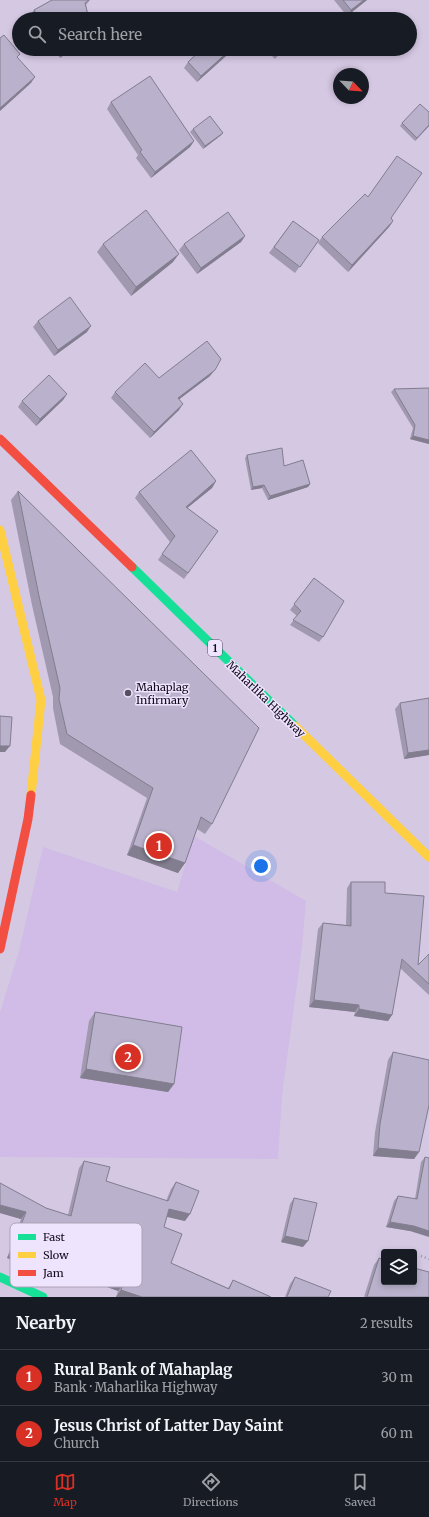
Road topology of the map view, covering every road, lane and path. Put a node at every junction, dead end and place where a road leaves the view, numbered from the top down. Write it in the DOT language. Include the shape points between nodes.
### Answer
graph roads {
  1 [pos="0,439"];
  2 [pos="0,530"];
  3 [pos="429,857"];
  4 [pos="0,949"];
  5 [pos="422,1256"];
  6 [pos="429,1259"];
  7 [pos="0,1278"];
  8 [pos="10,1282"];
  9 [pos="20,1287"];
  10 [pos="43,1297"];
  1 -- 3 [label="main road, Maharlika Highway / 1"];
  2 -- 4 [label="main road" via="41,700 28,819"];
  5 -- 6 [label="path"];
  7 -- 8 [label="main road"];
  9 -- 10 [label="main road"];
}
